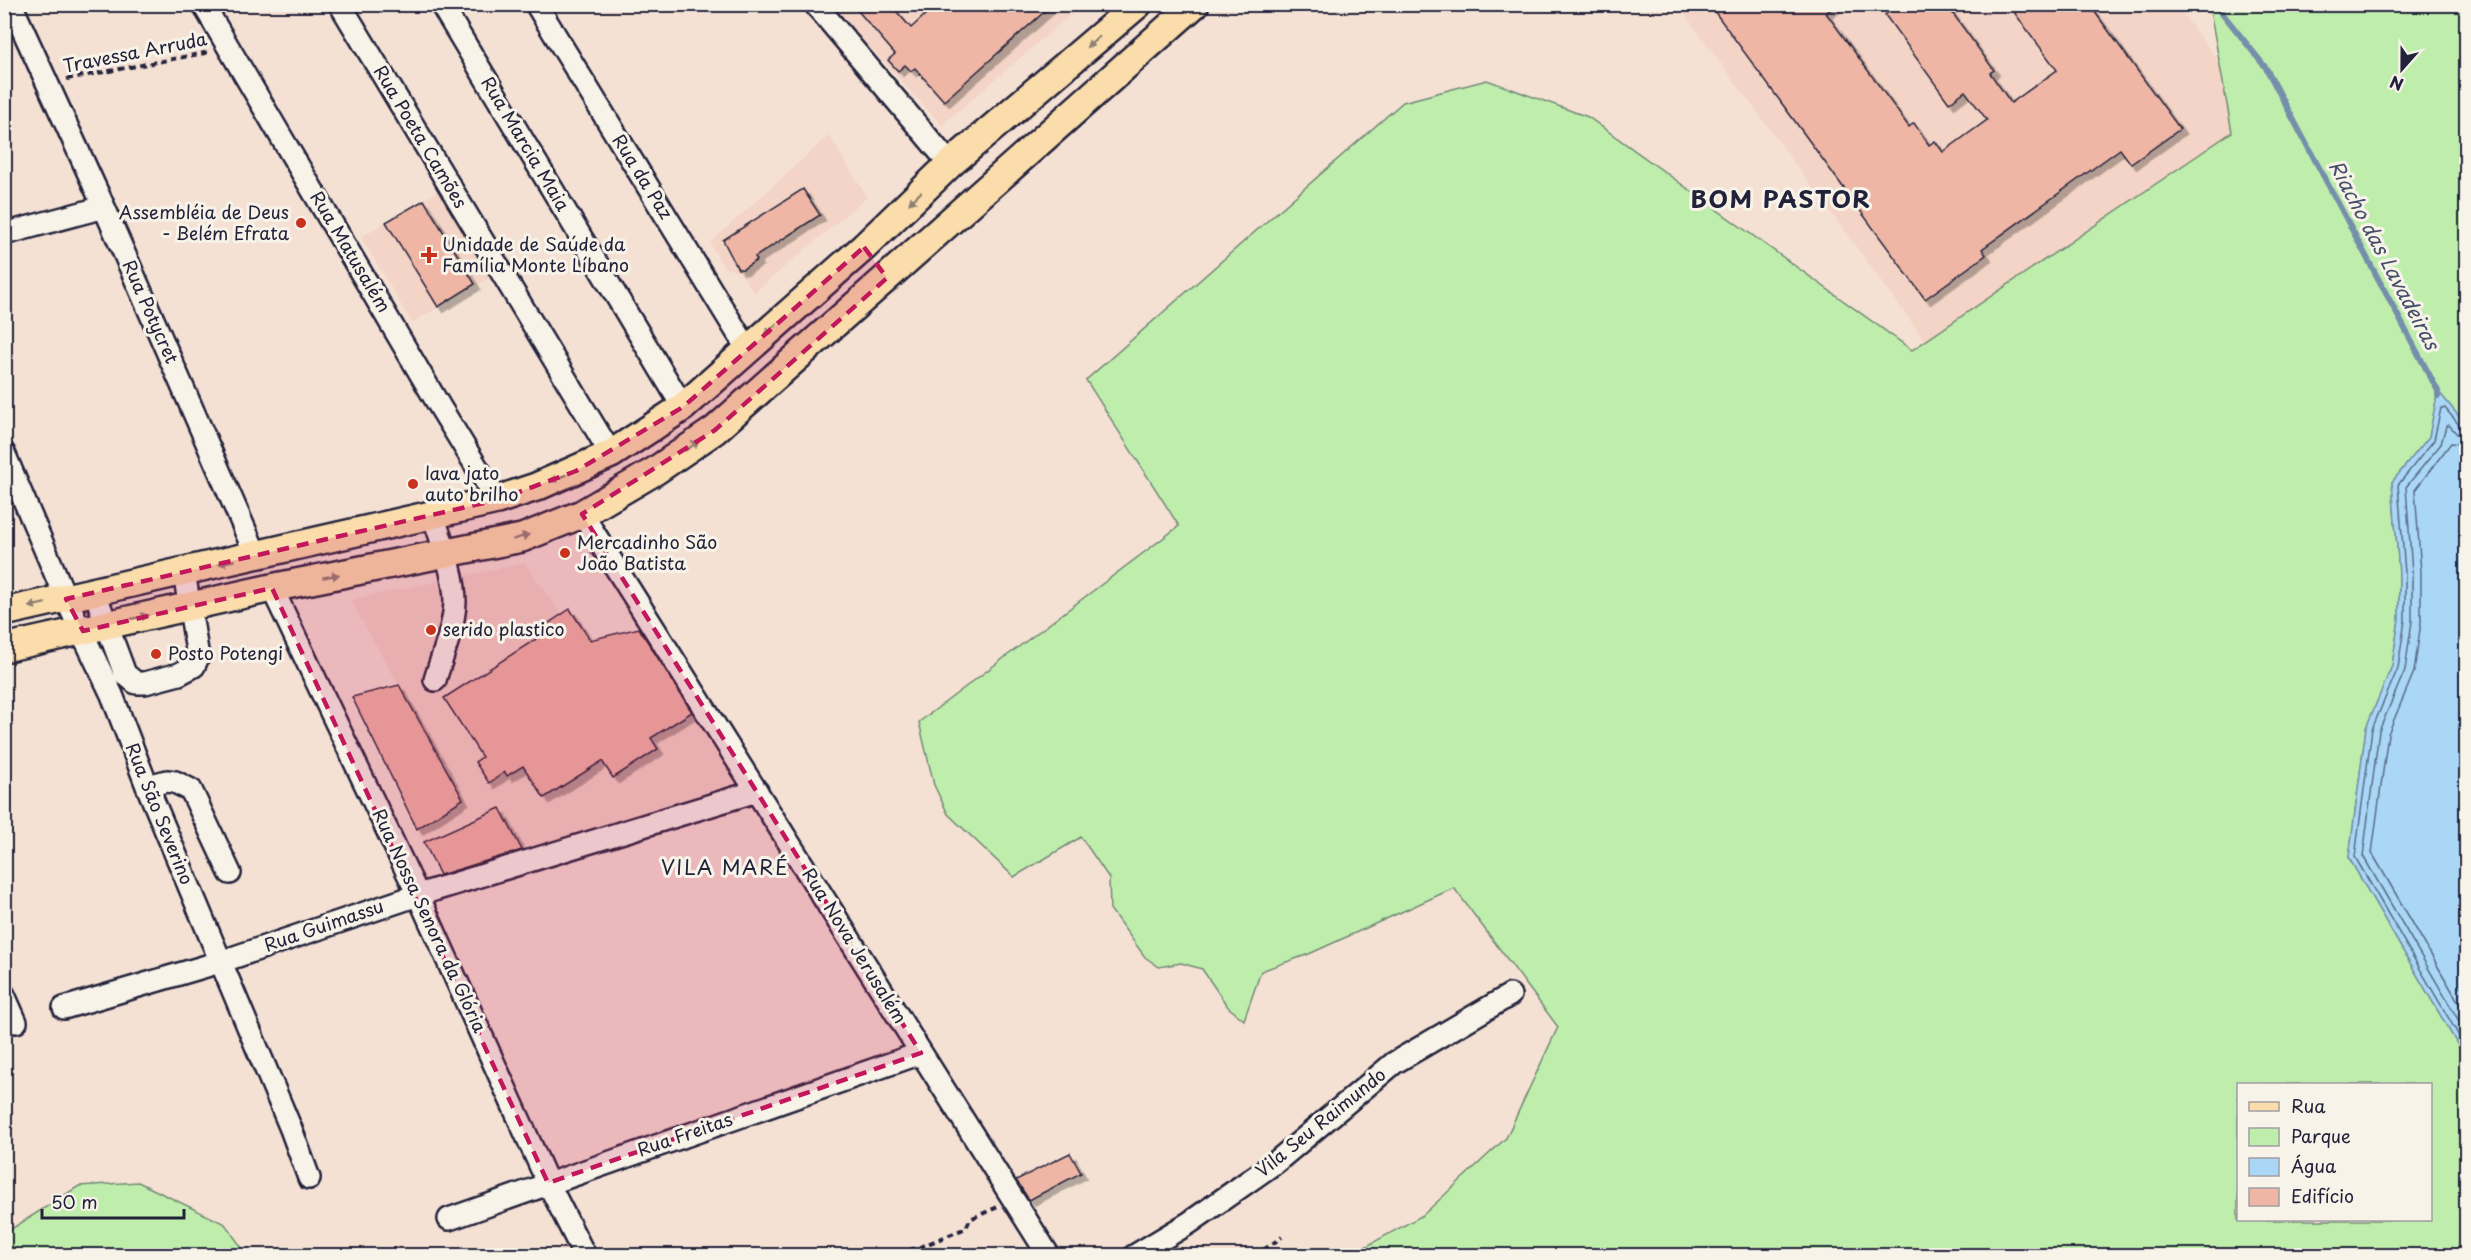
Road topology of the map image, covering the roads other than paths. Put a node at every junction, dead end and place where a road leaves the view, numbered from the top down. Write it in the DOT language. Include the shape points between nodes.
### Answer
graph roads {
  1 [pos="11,4"];
  2 [pos="203,4"];
  3 [pos="340,4"];
  4 [pos="441,4"];
  5 [pos="536,4"];
  6 [pos="816,4"];
  7 [pos="1138,4"];
  8 [pos="1195,4"];
  9 [pos="950,164"];
  10 [pos="104,207"];
  11 [pos="4,234"];
  12 [pos="864,247"];
  13 [pos="887,279"];
  14 [pos="748,350"];
  15 [pos="683,407"];
  16 [pos="4,453"];
  17 [pos="611,454"];
  18 [pos="497,500"];
  19 [pos="582,514"];
  20 [pos="433,515"];
  21 [pos="256,555"];
  22 [pos="445,555"];
  23 [pos="184,572"];
  24 [pos="272,588"];
  25 [pos="94,593"];
  26 [pos="66,599"];
  27 [pos="190,606"];
  28 [pos="4,612"];
  29 [pos="95,627"];
  30 [pos="4,648"];
  31 [pos="435,680"];
  32 [pos="147,786"];
  33 [pos="757,791"];
  34 [pos="230,873"];
  35 [pos="418,895"];
  36 [pos="220,962"];
  37 [pos="1510,994"];
  38 [pos="4,995"];
  39 [pos="64,1008"];
  40 [pos="16,1022"];
  41 [pos="921,1053"];
  42 [pos="309,1178"];
  43 [pos="548,1183"];
  44 [pos="449,1219"];
  45 [pos="585,1256"];
  46 [pos="1049,1256"];
  47 [pos="1134,1256"];
  1 -- 10 [label="street, Rua Potycret"];
  2 -- 18 [label="street, Rua Matusalém"];
  3 -- 17 [label="street, Rua Poeta Camões"];
  4 -- 15 [label="street, Rua Marcia Maia"];
  5 -- 14 [label="street, Rua da Paz"];
  6 -- 9 [label="street"];
  7 -- 9 [label="main road, one-way"];
  8 -- 13 [label="main road"];
  9 -- 12 [label="main road, one-way"];
  10 -- 11 [label="street"];
  10 -- 21 [label="street, Rua Potycret"];
  12 -- 13 [label="main road"];
  12 -- 14 [label="main road, one-way"];
  19 -- 13 [label="main road, one-way" via="715,430"];
  14 -- 15 [label="main road"];
  15 -- 17 [label="main road"];
  16 -- 26 [label="street, Rua São Severino"];
  17 -- 18 [label="main road, one-way"];
  18 -- 20 [label="main road"];
  22 -- 19 [label="main road, one-way" via="522,538"];
  19 -- 33 [label="street, Rua Nova Jerusalém"];
  20 -- 21 [label="main road"];
  20 -- 22 [label="street"];
  21 -- 23 [label="main road, one-way"];
  24 -- 22 [label="main road, one-way"];
  22 -- 31 [label="street" via="455,604"];
  23 -- 25 [label="main road"];
  23 -- 27 [label="street"];
  24 -- 27 [label="main road"];
  24 -- 35 [label="street, Rua Nossa Senora da Glória"];
  25 -- 26 [label="main road"];
  25 -- 29 [label="street"];
  26 -- 28 [label="main road, one-way"];
  26 -- 29 [label="street, Rua São Severino"];
  29 -- 27 [label="main road, one-way"];
  27 -- 29 [label="street" via="198,657 194,666 146,683 136,683 124,674"];
  29 -- 30 [label="main road"];
  29 -- 32 [label="street, Rua São Severino" via="112,695"];
  32 -- 34 [label="street" via="167,781 190,790"];
  32 -- 36 [label="street, Rua São Severino"];
  33 -- 35 [label="street, Rua Guimassu"];
  33 -- 41 [label="street, Rua Nova Jerusalém"];
  35 -- 36 [label="street, Rua Guimassu"];
  35 -- 43 [label="street, Rua Nossa Senora da Glória"];
  36 -- 39 [label="street, Rua Guimassu"];
  36 -- 42 [label="street, Rua São Severino"];
  37 -- 47 [label="street, Vila Seu Raimundo" via="1394,1063 1276,1162"];
  38 -- 40 [label="street"];
  41 -- 43 [label="street, Rua Freitas"];
  41 -- 46 [label="street, Rua Nova Jerusalém"];
  43 -- 44 [label="street, Rua Freitas"];
  43 -- 45 [label="street, Rua Nossa Senora da Glória"];
}
